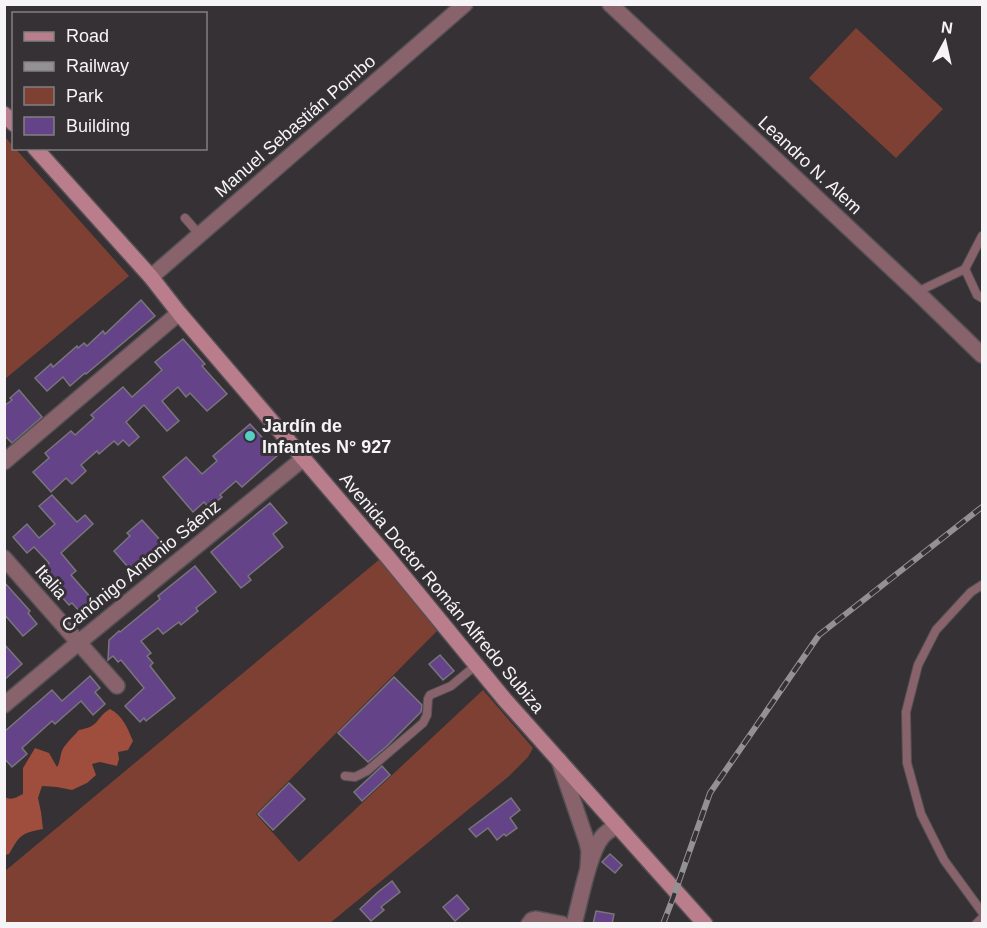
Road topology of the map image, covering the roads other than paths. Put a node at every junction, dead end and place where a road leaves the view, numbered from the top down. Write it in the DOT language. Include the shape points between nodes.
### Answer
graph roads {
  1 [pos="465,4"];
  2 [pos="610,4"];
  3 [pos="37,150"];
  4 [pos="185,218"];
  5 [pos="199,234"];
  6 [pos="982,236"];
  7 [pos="965,269"];
  8 [pos="150,277"];
  9 [pos="917,292"];
  10 [pos="982,298"];
  11 [pos="179,314"];
  12 [pos="982,356"];
  13 [pos="304,458"];
  14 [pos="4,462"];
  15 [pos="4,558"];
  16 [pos="982,585"];
  17 [pos="78,643"];
  18 [pos="475,666"];
  19 [pos="117,686"];
  20 [pos="4,705"];
  21 [pos="559,760"];
  22 [pos="345,776"];
  23 [pos="617,825"];
  24 [pos="588,868"];
  25 [pos="982,912"];
  26 [pos="982,918"];
  27 [pos="529,924"];
  28 [pos="562,924"];
  29 [pos="574,924"];
  30 [pos="705,924"];
  31 [pos="976,924"];
  1 -- 5 [label="street, Manuel Sebastián Pombo"];
  2 -- 9 [label="street, Leandro N. Alem"];
  3 -- 8 [label="main road, Avenida Doctor Román Alfredo Subiza"];
  4 -- 5 [label="lane"];
  5 -- 8 [label="street, Manuel Sebastián Pombo"];
  6 -- 7 [label="lane"];
  7 -- 9 [label="lane"];
  7 -- 10 [label="lane"];
  8 -- 11 [label="main road, Avenida Doctor Román Alfredo Subiza"];
  9 -- 12 [label="street, Leandro N. Alem"];
  11 -- 13 [label="main road, Avenida Doctor Román Alfredo Subiza"];
  11 -- 14 [label="street"];
  13 -- 17 [label="street, Canónigo Antonio Sáenz"];
  13 -- 18 [label="main road, Avenida Doctor Román Alfredo Subiza"];
  15 -- 17 [label="street, Italia"];
  16 -- 25 [label="lane" via="936,630 918,665 906,712 907,764 921,814 944,860"];
  17 -- 19 [label="street, Italia"];
  17 -- 20 [label="street, Canónigo Antonio Sáenz"];
  18 -- 21 [label="main road, Avenida Doctor Román Alfredo Subiza"];
  18 -- 22 [label="lane" via="451,686 430,695 423,723 367,771 355,777"];
  21 -- 23 [label="main road, Avenida Doctor Román Alfredo Subiza"];
  21 -- 24 [label="street" via="587,842"];
  23 -- 24 [label="street" via="601,838"];
  23 -- 30 [label="main road, Avenida Doctor Román Alfredo Subiza"];
  24 -- 29 [label="street"];
  26 -- 31 [label="lane"];
  27 -- 28 [label="street" via="536,919"];
}
